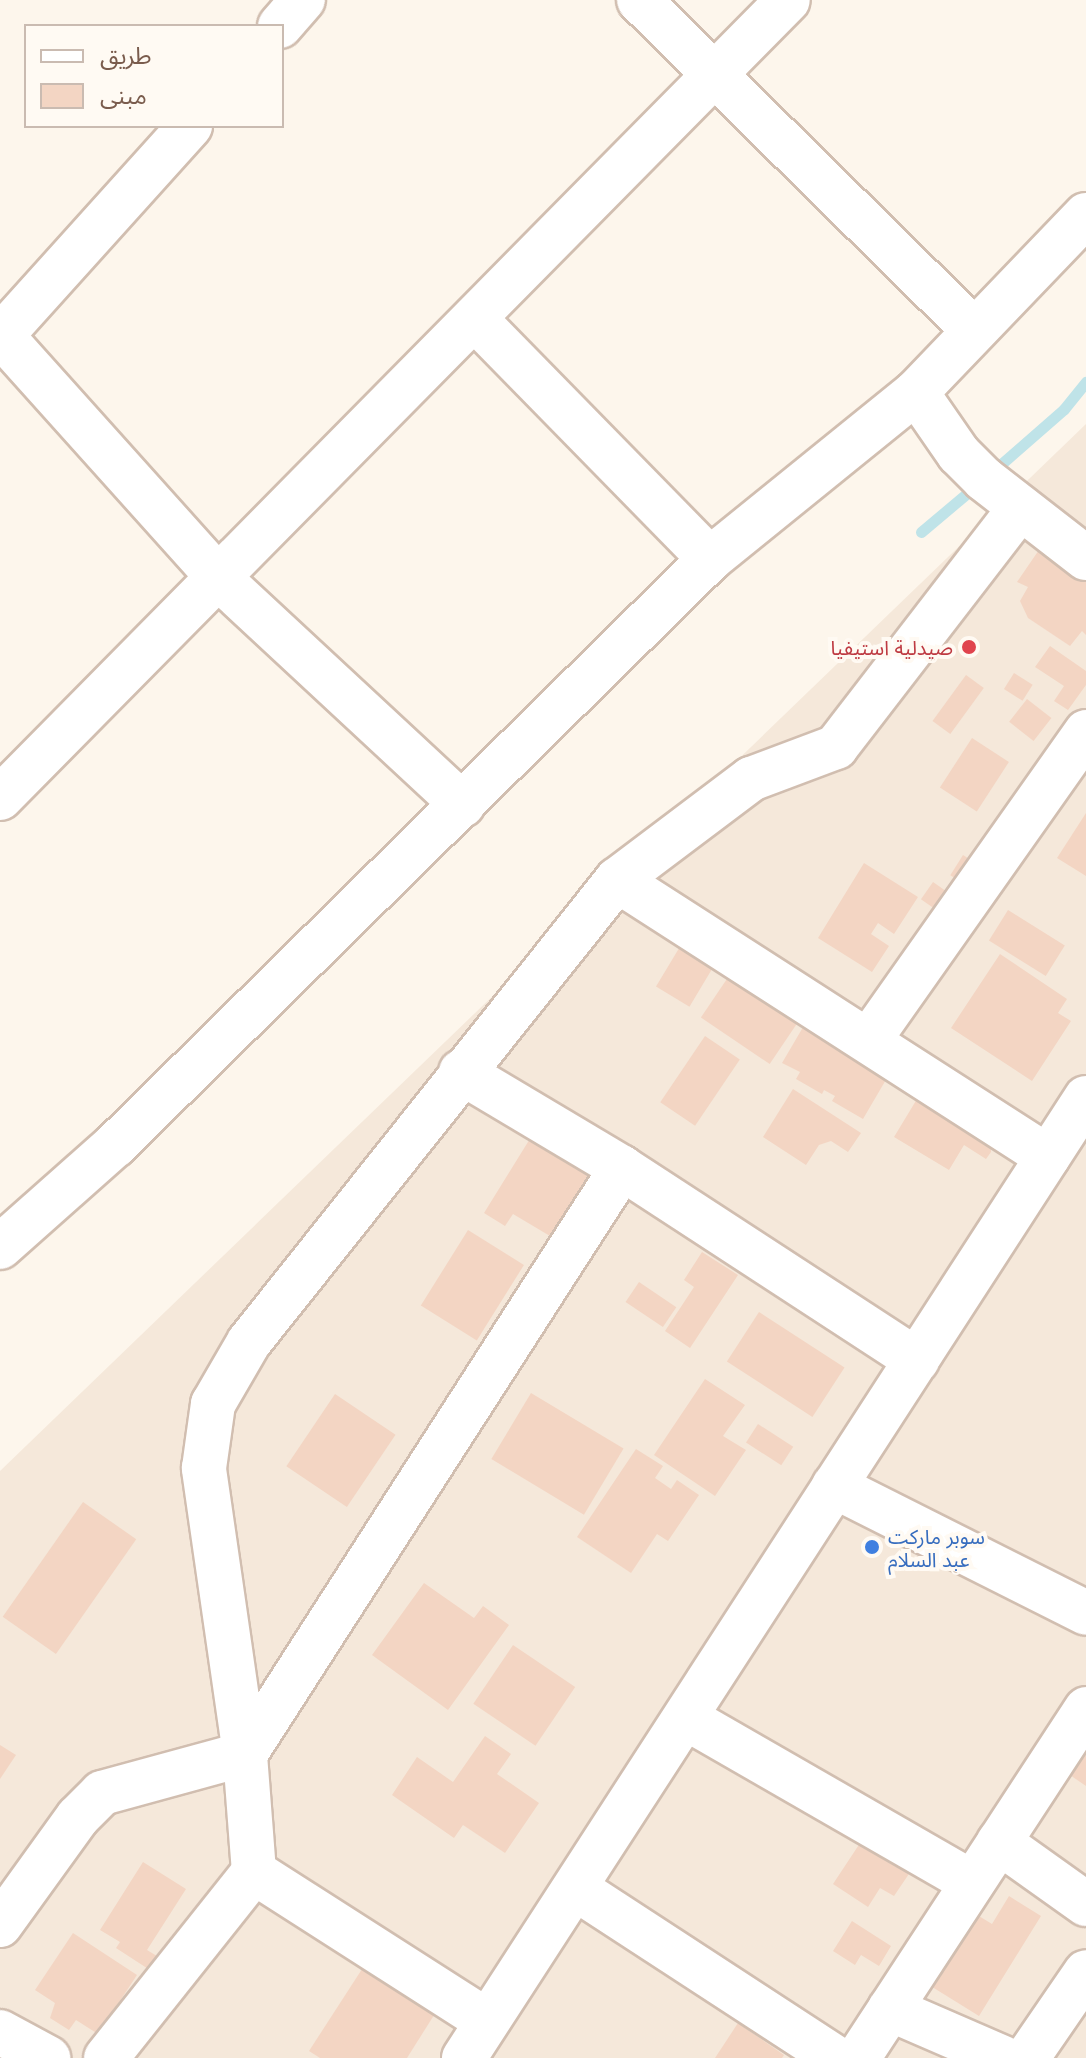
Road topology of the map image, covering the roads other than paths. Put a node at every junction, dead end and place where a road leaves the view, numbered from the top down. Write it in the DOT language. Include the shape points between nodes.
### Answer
graph roads {
  1 [pos="303,0"];
  2 [pos="639,0"];
  3 [pos="788,0"];
  4 [pos="282,24"];
  5 [pos="717,72"];
  6 [pos="188,128"];
  7 [pos="1086,215"];
  8 [pos="475,319"];
  9 [pos="974,330"];
  10 [pos="0,336"];
  11 [pos="916,392"];
  12 [pos="1020,508"];
  13 [pos="1086,558"];
  14 [pos="710,559"];
  15 [pos="221,580"];
  16 [pos="1086,732"];
  17 [pos="0,798"];
  18 [pos="463,805"];
  19 [pos="617,880"];
  20 [pos="869,1040"];
  21 [pos="461,1072"];
  22 [pos="1086,1098"];
  23 [pos="1048,1157"];
  24 [pos="622,1168"];
  25 [pos="2,1244"];
  26 [pos="917,1360"];
  27 [pos="834,1486"];
  28 [pos="1086,1613"];
  29 [pos="1086,1709"];
  30 [pos="686,1718"];
  31 [pos="245,1754"];
  32 [pos="999,1842"];
  33 [pos="254,1872"];
  34 [pos="971,1882"];
  35 [pos="575,1888"];
  36 [pos="1086,1904"];
  37 [pos="0,1925"];
  38 [pos="1086,1972"];
  39 [pos="890,2009"];
  40 [pos="487,2021"];
  41 [pos="0,2032"];
  42 [pos="48,2058"];
  43 [pos="106,2058"];
  44 [pos="464,2058"];
  45 [pos="836,2058"];
  46 [pos="858,2058"];
  47 [pos="1003,2058"];
  48 [pos="1027,2058"];
  1 -- 4 [label="street"];
  2 -- 5 [label="street"];
  3 -- 5 [label="street"];
  5 -- 8 [label="street"];
  5 -- 9 [label="street"];
  6 -- 10 [label="street"];
  7 -- 9 [label="street"];
  8 -- 14 [label="street"];
  8 -- 15 [label="street"];
  9 -- 11 [label="street"];
  10 -- 15 [label="street"];
  11 -- 12 [label="street" via="959,454"];
  11 -- 14 [label="street"];
  12 -- 13 [label="street"];
  12 -- 19 [label="street" via="836,747 751,779"];
  14 -- 18 [label="street"];
  15 -- 17 [label="street"];
  15 -- 18 [label="street"];
  16 -- 20 [label="street"];
  18 -- 25 [label="street"];
  19 -- 20 [label="street"];
  19 -- 21 [label="street"];
  20 -- 23 [label="street"];
  21 -- 24 [label="street"];
  21 -- 31 [label="street" via="249,1342 213,1404 204,1468"];
  22 -- 23 [label="street"];
  23 -- 26 [label="street"];
  24 -- 26 [label="street"];
  24 -- 31 [label="street"];
  26 -- 27 [label="street"];
  27 -- 28 [label="street"];
  27 -- 30 [label="street"];
  29 -- 32 [label="street"];
  30 -- 34 [label="street"];
  30 -- 35 [label="street"];
  31 -- 33 [label="street"];
  31 -- 37 [label="street" via="102,1793 78,1817"];
  32 -- 34 [label="street"];
  32 -- 36 [label="street"];
  33 -- 40 [label="street"];
  33 -- 43 [label="street"];
  34 -- 39 [label="street"];
  35 -- 40 [label="street"];
  35 -- 45 [label="street"];
  38 -- 48 [label="street"];
  39 -- 46 [label="street"];
  39 -- 47 [label="street"];
  40 -- 44 [label="street"];
  41 -- 42 [label="street"];
}
